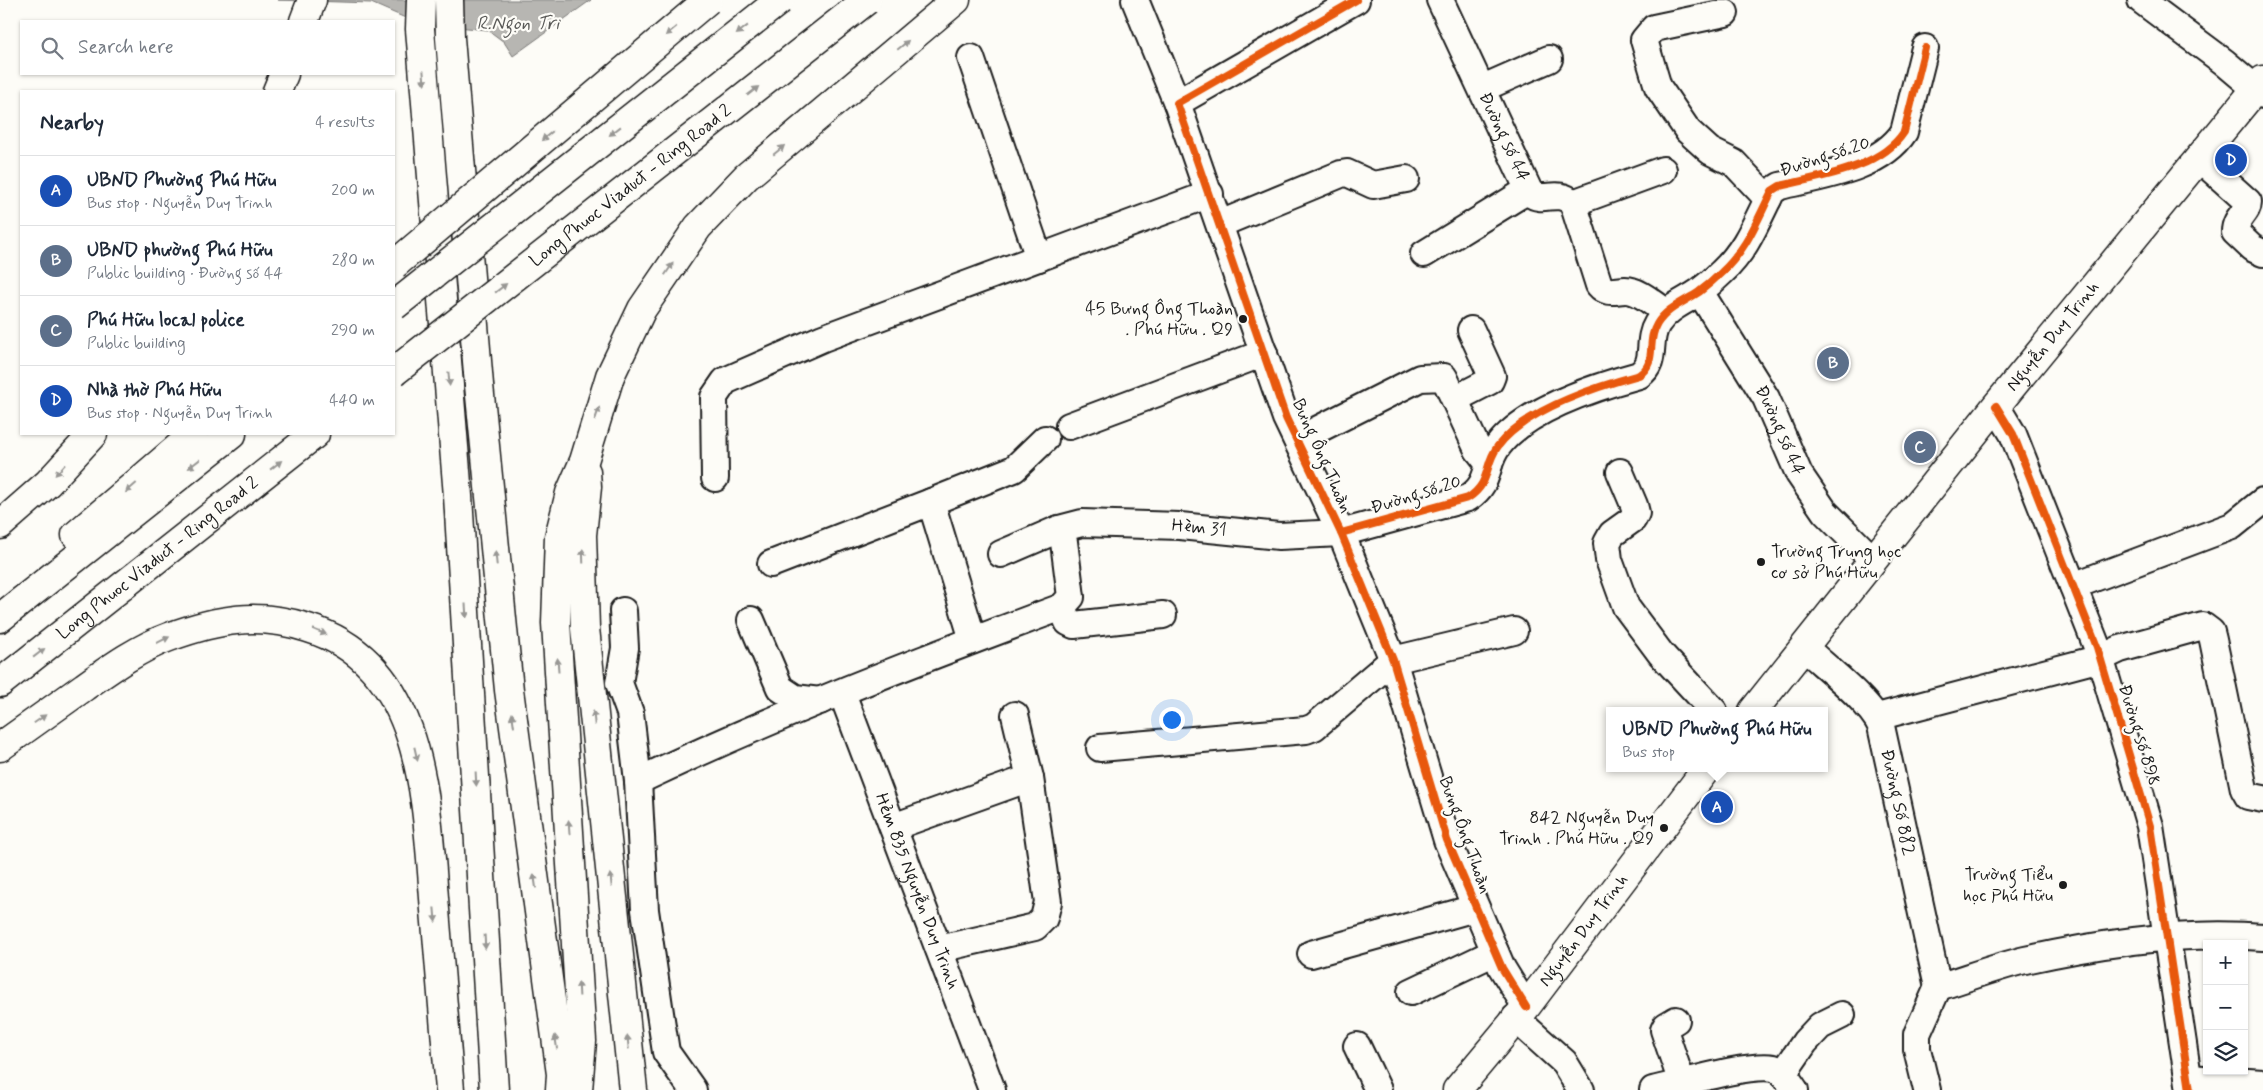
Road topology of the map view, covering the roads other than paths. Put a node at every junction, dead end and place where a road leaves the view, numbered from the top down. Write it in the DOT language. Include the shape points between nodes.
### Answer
graph roads {
  1 [pos="421,0"];
  2 [pos="449,0"];
  3 [pos="708,0"];
  4 [pos="780,0"];
  5 [pos="867,0"];
  6 [pos="956,0"];
  7 [pos="1135,0"];
  8 [pos="1356,0"];
  9 [pos="1440,0"];
  10 [pos="2141,0"];
  11 [pos="1688,10"];
  12 [pos="1724,13"];
  13 [pos="1925,48"];
  14 [pos="971,58"];
  15 [pos="1549,60"];
  16 [pos="284,75"];
  17 [pos="1482,88"];
  18 [pos="2261,88"];
  19 [pos="277,90"];
  20 [pos="1177,103"];
  21 [pos="2200,158"];
  22 [pos="1663,170"];
  23 [pos="1406,179"];
  24 [pos="1528,190"];
  25 [pos="1210,194"];
  26 [pos="1768,199"];
  27 [pos="1573,203"];
  28 [pos="1220,224"];
  29 [pos="2263,252"];
  30 [pos="1424,254"];
  31 [pos="1039,258"];
  32 [pos="395,264"];
  33 [pos="1700,292"];
  34 [pos="395,305"];
  35 [pos="1666,312"];
  36 [pos="1471,330"];
  37 [pos="1264,353"];
  38 [pos="395,371"];
  39 [pos="1456,399"];
  40 [pos="1996,406"];
  41 [pos="1068,426"];
  42 [pos="92,435"];
  43 [pos="193,435"];
  44 [pos="231,435"];
  45 [pos="314,435"];
  46 [pos="1045,439"];
  47 [pos="1297,440"];
  48 [pos="584,461"];
  49 [pos="1489,464"];
  50 [pos="1620,472"];
  51 [pos="715,478"];
  52 [pos="2263,501"];
  53 [pos="931,502"];
  54 [pos="0,525"];
  55 [pos="1059,530"];
  56 [pos="1341,534"];
  57 [pos="1001,554"];
  58 [pos="1872,560"];
  59 [pos="771,564"];
  60 [pos="2073,586"];
  61 [pos="0,602"];
  62 [pos="1062,607"];
  63 [pos="623,611"];
  64 [pos="1163,615"];
  65 [pos="0,618"];
  66 [pos="751,620"];
  67 [pos="1514,631"];
  68 [pos="973,640"];
  69 [pos="1804,647"];
  70 [pos="2101,658"];
  71 [pos="1392,660"];
  72 [pos="0,683"];
  73 [pos="831,697"];
  74 [pos="1710,707"];
  75 [pos="1756,707"];
  76 [pos="1014,715"];
  77 [pos="1877,717"];
  78 [pos="0,747"];
  79 [pos="1100,748"];
  80 [pos="1704,772"];
  81 [pos="1030,778"];
  82 [pos="638,781"];
  83 [pos="2263,798"];
  84 [pos="893,827"];
  85 [pos="1476,908"];
  86 [pos="2263,937"];
  87 [pos="2169,938"];
  88 [pos="939,948"];
  89 [pos="1494,952"];
  90 [pos="1311,954"];
  91 [pos="1938,987"];
  92 [pos="1411,992"];
  93 [pos="1520,1013"];
  94 [pos="1842,1016"];
  95 [pos="1676,1020"];
  96 [pos="1357,1046"];
  97 [pos="1789,1082"];
  98 [pos="1682,1083"];
  99 [pos="2263,1083"];
  100 [pos="2190,1084"];
  101 [pos="1468,1085"];
  102 [pos="450,1090"];
  103 [pos="494,1090"];
  104 [pos="560,1090"];
  105 [pos="578,1090"];
  106 [pos="633,1090"];
  107 [pos="693,1090"];
  108 [pos="992,1090"];
  109 [pos="1378,1090"];
  110 [pos="1581,1090"];
  111 [pos="1653,1090"];
  112 [pos="1927,1090"];
  1 -- 103 [label="main road, one-way" via="420,29 474,731"];
  104 -- 2 [label="main road, one-way" via="561,1074 509,690 479,385"];
  3 -- 32 [label="main road, one-way, bridge"];
  4 -- 34 [label="main road, one-way, bridge"];
  38 -- 5 [label="main road, Long Phuoc Viaduct - Ring Road 2, one-way, bridge"];
  48 -- 6 [label="main road, one-way" via="610,376 642,309 698,227 746,177"];
  7 -- 20 [label="street, Bưng Ông Thoàn"];
  8 -- 20 [label="street"];
  9 -- 17 [label="street, Đường số 44"];
  10 -- 18 [label="street"];
  11 -- 12 [label="street"];
  11 -- 26 [label="street" via="1654,28 1644,40 1658,87 1698,142 1734,162"];
  13 -- 26 [label="street, Đường số 20" via="1904,132 1898,140 1868,162 1780,186"];
  14 -- 31 [label="street"];
  15 -- 17 [label="street"];
  16 -- 19 [label="main road"];
  17 -- 24 [label="street, Đường số 44"];
  18 -- 21 [label="main road, Nguyễn Duy Trinh"];
  20 -- 25 [label="street, Bưng Ông Thoàn"];
  21 -- 29 [label="street" via="2248,202 2248,207 2235,224 2235,232 2252,248"];
  21 -- 40 [label="main road, Nguyễn Duy Trinh"];
  22 -- 27 [label="street"];
  23 -- 28 [label="street" via="1373,185 1347,173 1341,174"];
  24 -- 27 [label="street, Đường số 44" via="1538,198 1558,195"];
  24 -- 30 [label="street"];
  25 -- 28 [label="street, Bưng Ông Thoàn"];
  25 -- 31 [label="street"];
  26 -- 33 [label="street, Đường số 20" via="1742,250"];
  27 -- 35 [label="street" via="1598,285 1608,292 1632,291"];
  28 -- 37 [label="street, Bưng Ông Thoàn"];
  31 -- 51 [label="street" via="822,338 725,381 714,397"];
  33 -- 35 [label="street, Đường số 20"];
  33 -- 58 [label="street, Đường số 44" via="1766,398 1799,474 1825,512"];
  35 -- 49 [label="street, Đường số 20" via="1654,331 1651,362 1646,370 1639,376 1588,391 1524,421 1498,445"];
  36 -- 39 [label="street" via="1492,376 1490,381"];
  37 -- 41 [label="street"];
  37 -- 47 [label="street, Bưng Ông Thoàn"];
  39 -- 47 [label="street" via="1444,377 1420,378"];
  39 -- 49 [label="street" via="1478,450"];
  40 -- 58 [label="main road, Nguyễn Duy Trinh"];
  40 -- 60 [label="street, Đường số 898" via="2013,434"];
  42 -- 54 [label="main road, one-way" via="48,483"];
  43 -- 61 [label="main road, one-way"];
  44 -- 65 [label="main road, one-way"];
  72 -- 45 [label="main road, Long Phuoc Viaduct - Ring Road 2, one-way"];
  46 -- 53 [label="street" via="1014,469"];
  47 -- 56 [label="street, Bưng Ông Thoàn"];
  105 -- 48 [label="main road, one-way" via="582,1041 556,623 559,537 570,493"];
  106 -- 48 [label="main road, one-way" via="585,628 582,536 587,487"];
  49 -- 56 [label="street, Đường số 20" via="1482,486 1468,498"];
  50 -- 74 [label="street" via="1636,513 1633,519 1612,534 1607,543 1609,560 1626,607 1661,654"];
  52 -- 60 [label="street" via="2232,526"];
  53 -- 59 [label="street"];
  53 -- 68 [label="street"];
  55 -- 56 [label="street, Hèm 31" via="1082,523 1180,526 1279,536"];
  55 -- 57 [label="street, Hèm 31"];
  55 -- 62 [label="street" via="1064,542 1071,597"];
  56 -- 71 [label="street, Bưng Ông Thoàn"];
  58 -- 69 [label="main road, Nguyễn Duy Trinh"];
  60 -- 70 [label="street, Đường số 898"];
  62 -- 64 [label="street" via="1068,622 1074,625"];
  62 -- 68 [label="street"];
  63 -- 82 [label="street" via="625,648 619,682 630,713"];
  66 -- 73 [label="street" via="780,688 795,698"];
  67 -- 71 [label="street"];
  68 -- 73 [label="street"];
  69 -- 75 [label="main road, Nguyễn Duy Trinh"];
  69 -- 77 [label="street, Đường Số 882"];
  70 -- 77 [label="street"];
  70 -- 83 [label="street" via="2120,649 2203,626 2211,632 2244,790 2248,796"];
  70 -- 87 [label="street, Đường số 898" via="2150,826"];
  71 -- 79 [label="street" via="1306,730"];
  71 -- 85 [label="street, Bưng Ông Thoàn" via="1447,840"];
  73 -- 82 [label="street" via="736,734"];
  73 -- 84 [label="street, Hẻm 835 Nguyễn Duy Trinh"];
  76 -- 81 [label="street"];
  77 -- 91 [label="street, Đường Số 882"];
  78 -- 102 [label="main road, one-way" via="119,663 168,637 204,626 251,617 285,621 321,632 358,653 382,678 401,708 426,801"];
  80 -- 93 [label="main road, Nguyễn Duy Trinh"];
  81 -- 84 [label="street"];
  81 -- 88 [label="street" via="1048,902 1044,918 1035,927"];
  82 -- 107 [label="street" via="646,910 666,1052"];
  84 -- 88 [label="street, Hẻm 835 Nguyễn Duy Trinh"];
  85 -- 89 [label="street, Bưng Ông Thoàn"];
  85 -- 90 [label="street"];
  86 -- 87 [label="street" via="2236,934"];
  87 -- 91 [label="street" via="2024,960"];
  87 -- 100 [label="street, Đường số 898"];
  88 -- 108 [label="street, Hẻm 835 Nguyễn Duy Trinh"];
  89 -- 92 [label="street"];
  89 -- 93 [label="street, Bưng Ông Thoàn"];
  91 -- 112 [label="street" via="1917,1034"];
  93 -- 101 [label="main road, Nguyễn Duy Trinh"];
  93 -- 110 [label="street, Bưng Ông Thoàn" via="1564,1062"];
  94 -- 97 [label="street" via="1820,1026 1805,1042"];
  95 -- 98 [label="street" via="1664,1030"];
  96 -- 109 [label="street"];
  97 -- 98 [label="street" via="1774,1068"];
  98 -- 111 [label="street"];
  99 -- 100 [label="street"];
}
